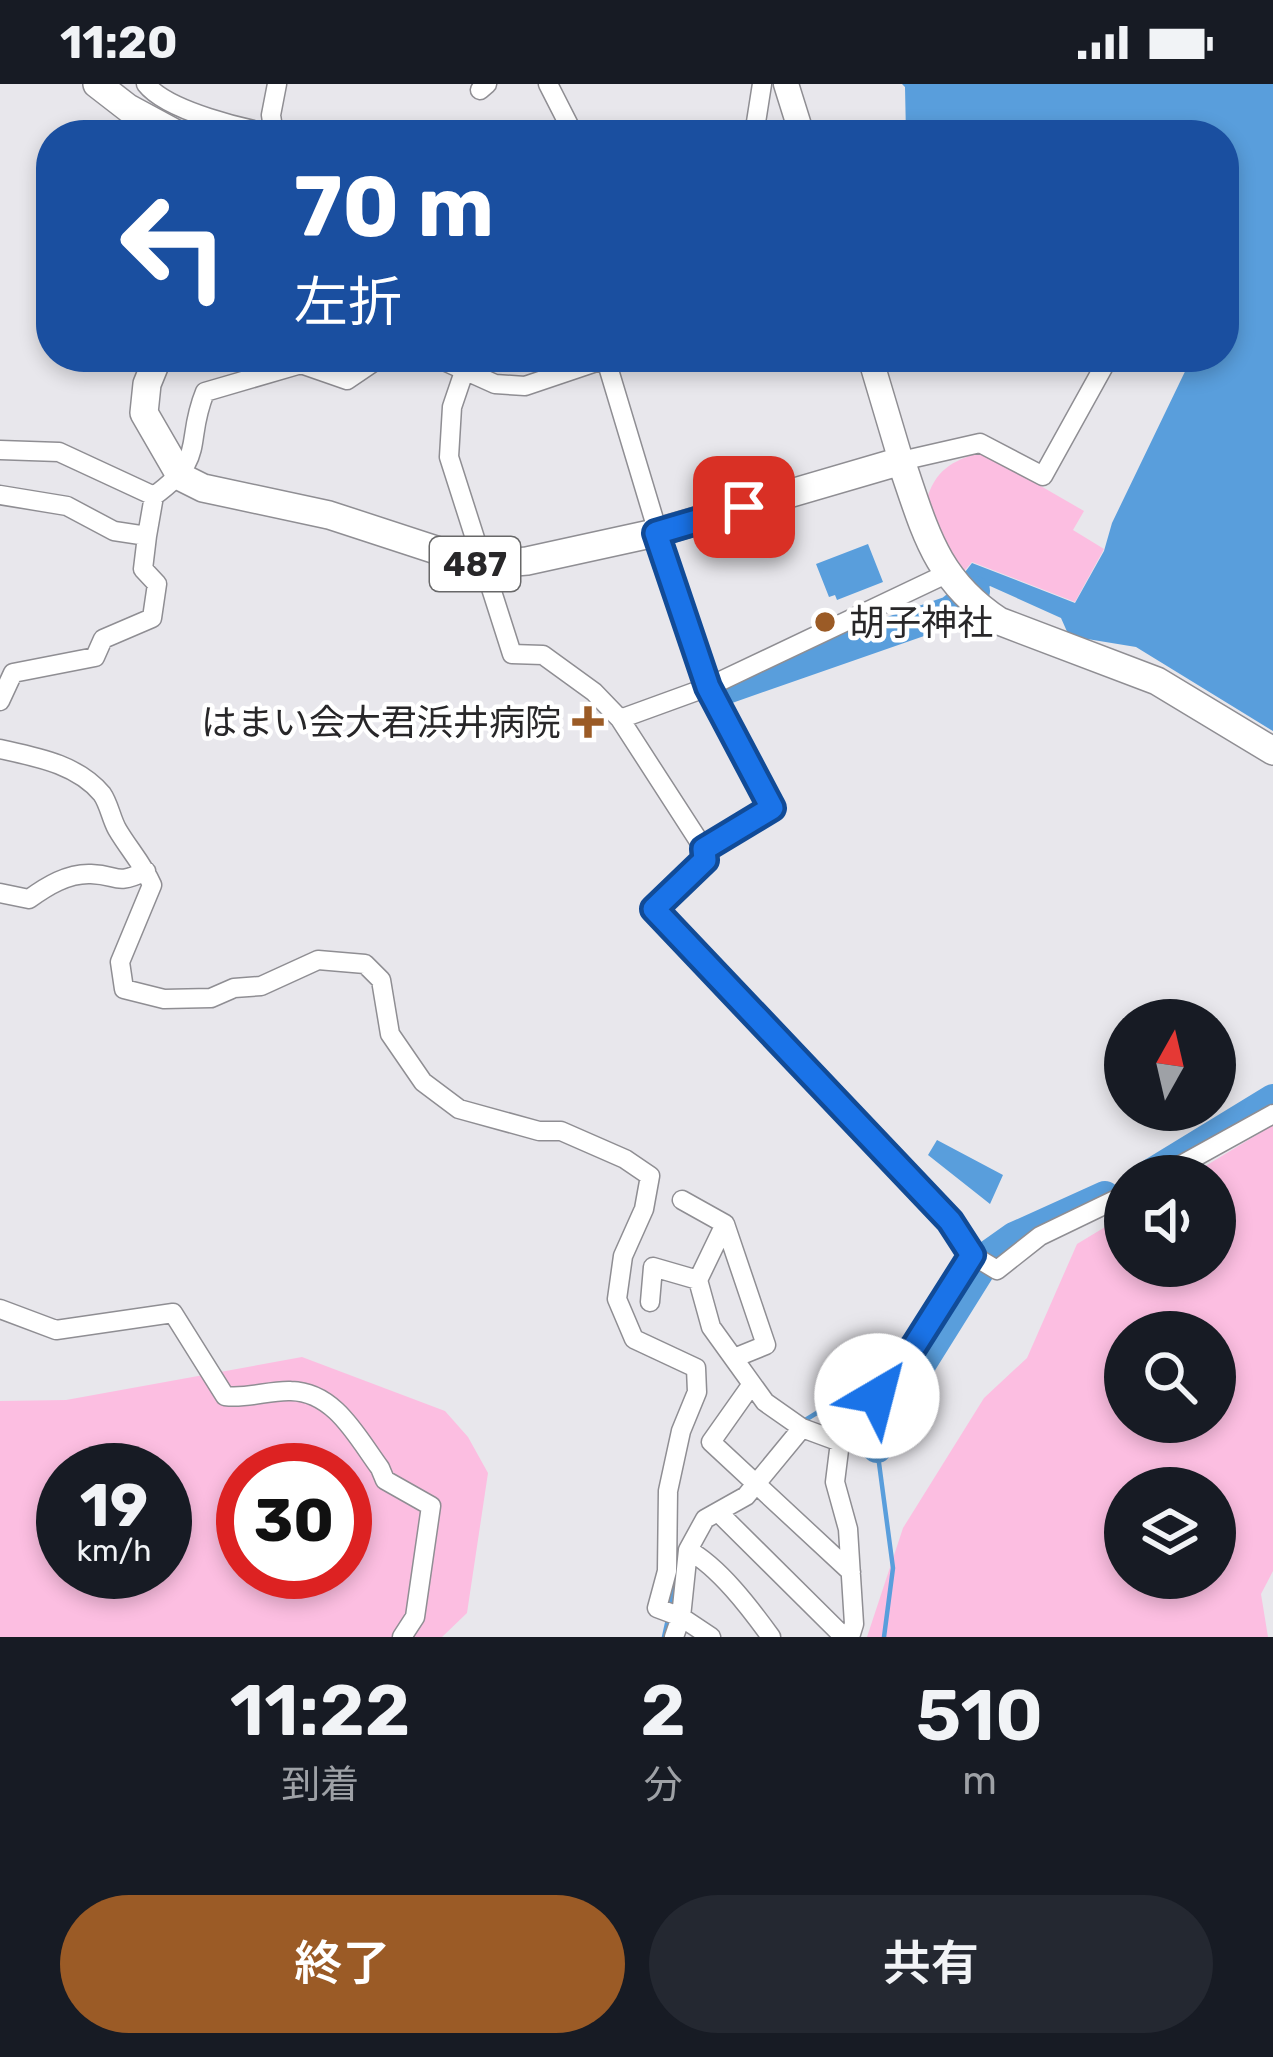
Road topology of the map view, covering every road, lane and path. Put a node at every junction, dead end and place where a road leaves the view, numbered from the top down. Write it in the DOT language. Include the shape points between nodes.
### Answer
graph roads {
  1 [pos="97,84"];
  2 [pos="146,84"];
  3 [pos="277,84"];
  4 [pos="548,84"];
  5 [pos="762,84"];
  6 [pos="786,84"];
  7 [pos="150,120"];
  8 [pos="221,120"];
  9 [pos="273,120"];
  10 [pos="566,120"];
  11 [pos="756,120"];
  12 [pos="797,120"];
  13 [pos="152,372"];
  14 [pos="274,372"];
  15 [pos="324,372"];
  16 [pos="359,372"];
  17 [pos="465,372"];
  18 [pos="479,372"];
  19 [pos="566,372"];
  20 [pos="612,372"];
  21 [pos="874,372"];
  22 [pos="1101,372"];
  23 [pos="0,450"];
  24 [pos="901,461"];
  25 [pos="181,477"];
  26 [pos="0,495"];
  27 [pos="154,496"];
  28 [pos="656,533"];
  29 [pos="147,536"];
  30 [pos="482,565"];
  31 [pos="946,574"];
  32 [pos="708,687"];
  33 [pos="0,701"];
  34 [pos="620,718"];
  35 [pos="0,749"];
  36 [pos="1273,751"];
  37 [pos="704,849"];
  38 [pos="146,872"];
  39 [pos="0,892"];
  40 [pos="1273,1114"];
  41 [pos="1199,1155"];
  42 [pos="682,1200"];
  43 [pos="1104,1205"];
  44 [pos="725,1224"];
  45 [pos="972,1255"];
  46 [pos="698,1280"];
  47 [pos="650,1302"];
  48 [pos="0,1309"];
  49 [pos="734,1358"];
  50 [pos="752,1384"];
  51 [pos="795,1425"];
  52 [pos="841,1442"];
  53 [pos="751,1482"];
  54 [pos="718,1512"];
  55 [pos="688,1550"];
  56 [pos="851,1572"];
  57 [pos="681,1617"];
  58 [pos="402,1637"];
  59 [pos="674,1637"];
  60 [pos="711,1637"];
  61 [pos="771,1637"];
  62 [pos="847,1637"];
  1 -- 7 [label="highway"];
  2 -- 8 [label="street"];
  3 -- 9 [label="street"];
  4 -- 10 [label="street"];
  5 -- 11 [label="street"];
  6 -- 12 [label="main road"];
  13 -- 25 [label="highway" via="144,413"];
  14 -- 25 [label="street" via="205,392 196,447"];
  15 -- 16 [label="street" via="346,380"];
  17 -- 30 [label="street" via="452,407 449,457"];
  18 -- 19 [label="street" via="495,384 525,386"];
  20 -- 28 [label="street"];
  21 -- 24 [label="main road"];
  22 -- 24 [label="street" via="1043,476 980,442"];
  23 -- 27 [label="street" via="58,452"];
  24 -- 28 [label="highway, 487"];
  24 -- 31 [label="highway"];
  25 -- 27 [label="street"];
  25 -- 30 [label="highway, 487" via="329,514"];
  26 -- 29 [label="street" via="67,506 114,531"];
  27 -- 29 [label="street"];
  28 -- 30 [label="highway, 487"];
  28 -- 32 [label="street"];
  29 -- 33 [label="street" via="142,569 157,584 152,619 103,639 95,657 13,673"];
  30 -- 34 [label="street" via="512,654 543,655"];
  31 -- 32 [label="street"];
  31 -- 36 [label="highway" via="999,621 1156,681"];
  32 -- 34 [label="street"];
  32 -- 37 [label="street" via="772,808"];
  34 -- 37 [label="street"];
  35 -- 38 [label="street" via="76,773 103,796"];
  37 -- 45 [label="street" via="705,860 654,909 950,1221"];
  38 -- 39 [label="street" via="123,881 90,873 52,882 29,899"];
  38 -- 57 [label="street" via="152,885 120,962 124,989 212,998 318,960 365,964 381,980 390,1034 423,1082 459,1109 561,1131 650,1176 617,1299 634,1339 696,1368 697,1392 668,1491 667,1570 657,1608"];
  40 -- 41 [label="street"];
  42 -- 44 [label="street"];
  43 -- 45 [label="street" via="1040,1236 997,1270"];
  44 -- 46 [label="street"];
  44 -- 49 [label="street" via="766,1345"];
  45 -- 52 [label="street"];
  46 -- 47 [label="street" via="653,1268"];
  46 -- 49 [label="street" via="711,1327"];
  48 -- 58 [label="street" via="56,1330 173,1313 226,1396 293,1390 332,1403 385,1480 431,1506 416,1617"];
  49 -- 50 [label="street"];
  50 -- 51 [label="street"];
  50 -- 53 [label="street" via="711,1442"];
  51 -- 52 [label="street"];
  51 -- 53 [label="street"];
  52 -- 56 [label="street" via="835,1482"];
  53 -- 54 [label="street" via="746,1496"];
  53 -- 56 [label="street"];
  54 -- 55 [label="street"];
  54 -- 62 [label="street"];
  55 -- 57 [label="street"];
  55 -- 61 [label="street"];
  56 -- 62 [label="street" via="854,1624"];
  57 -- 59 [label="street"];
  57 -- 60 [label="street"];
}
